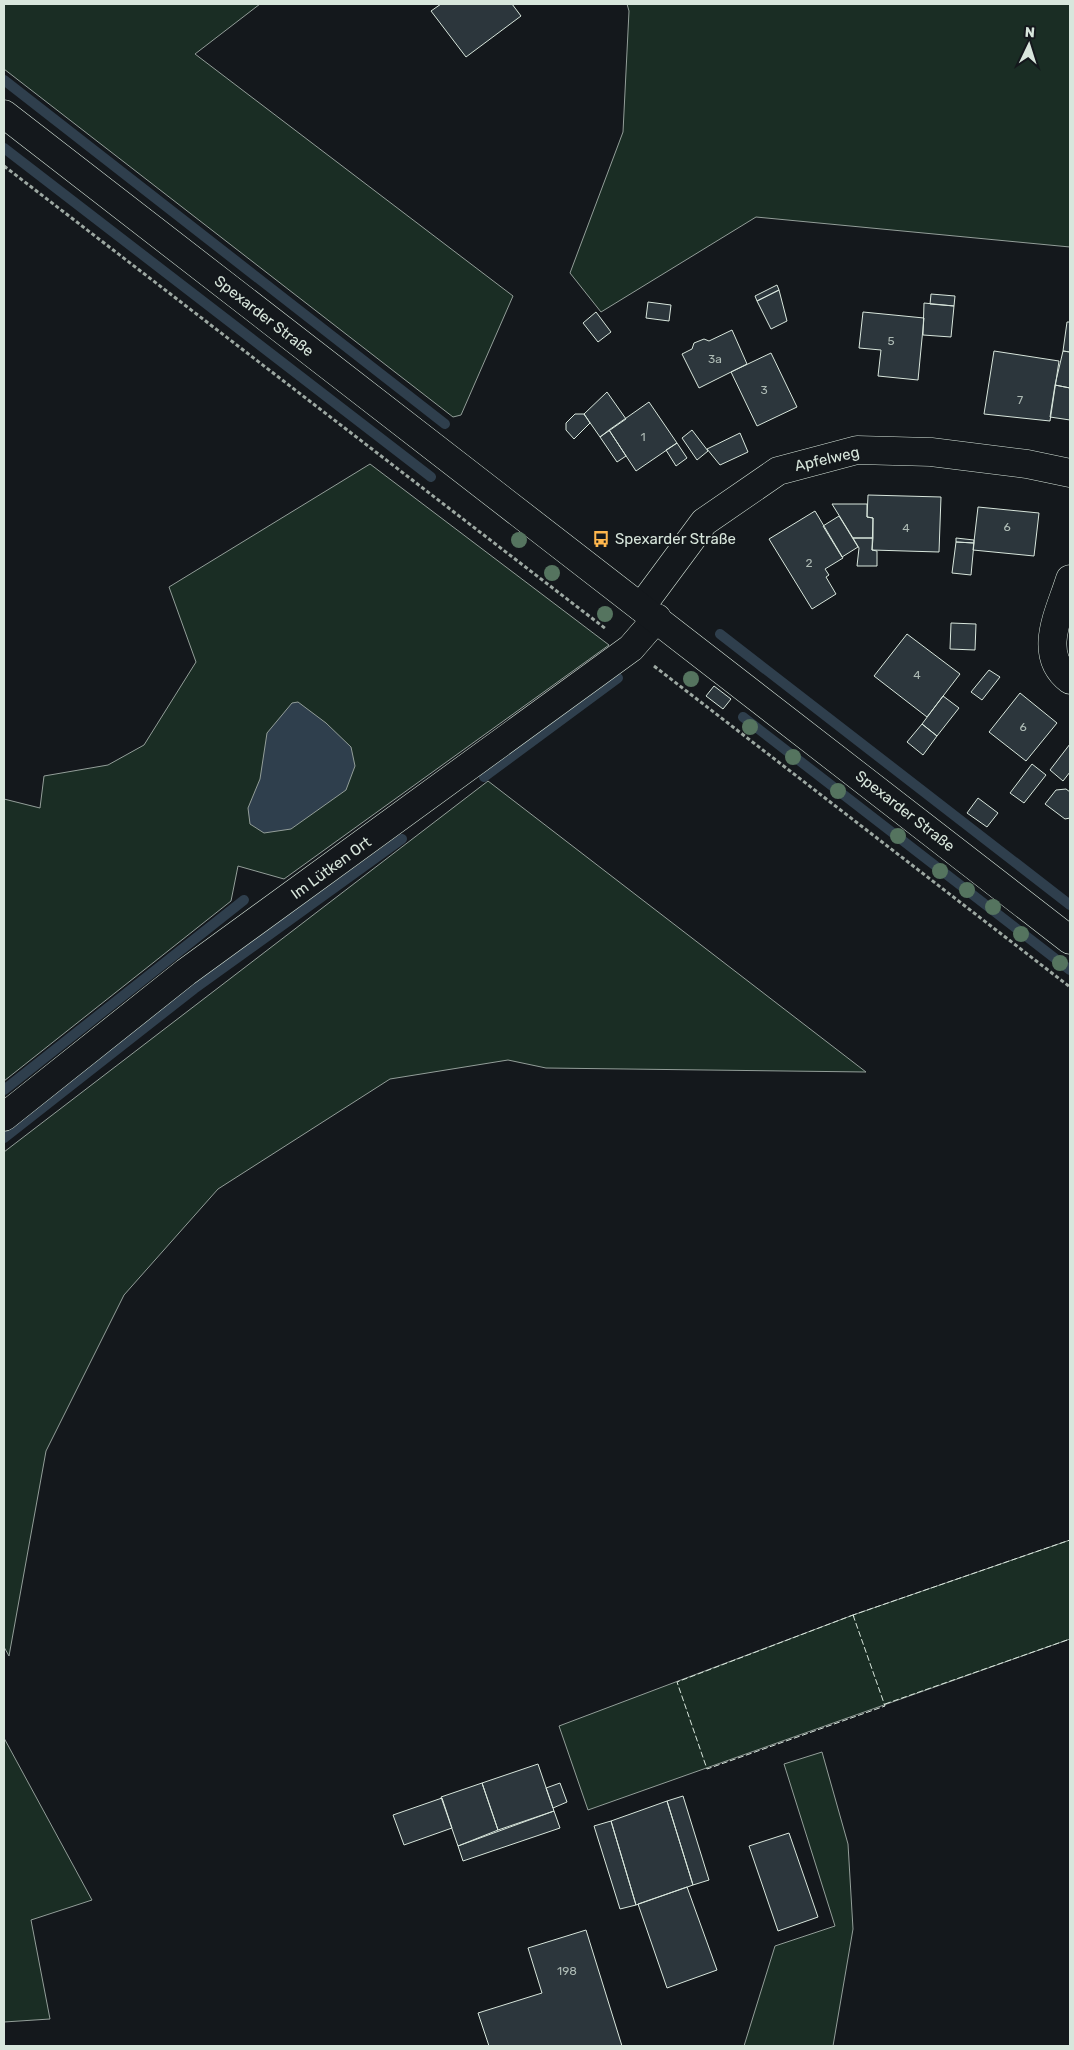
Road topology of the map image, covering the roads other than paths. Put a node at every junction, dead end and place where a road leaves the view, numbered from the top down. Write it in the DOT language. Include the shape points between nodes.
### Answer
graph roads {
  1 [pos="4,114"];
  2 [pos="1070,473"];
  3 [pos="1070,579"];
  4 [pos="649,613"];
  5 [pos="1070,680"];
  6 [pos="1070,940"];
  7 [pos="4,1117"];
  1 -- 4 [label="street, Spexarder Straße"];
  2 -- 4 [label="street, Apfelweg" via="931,452 857,450 778,470 704,522"];
  3 -- 5 [label="street" via="1050,642 1059,672"];
  4 -- 6 [label="street, Spexarder Straße"];
  4 -- 7 [label="street, Im Lütken Ort" via="631,648 186,972"];
}
